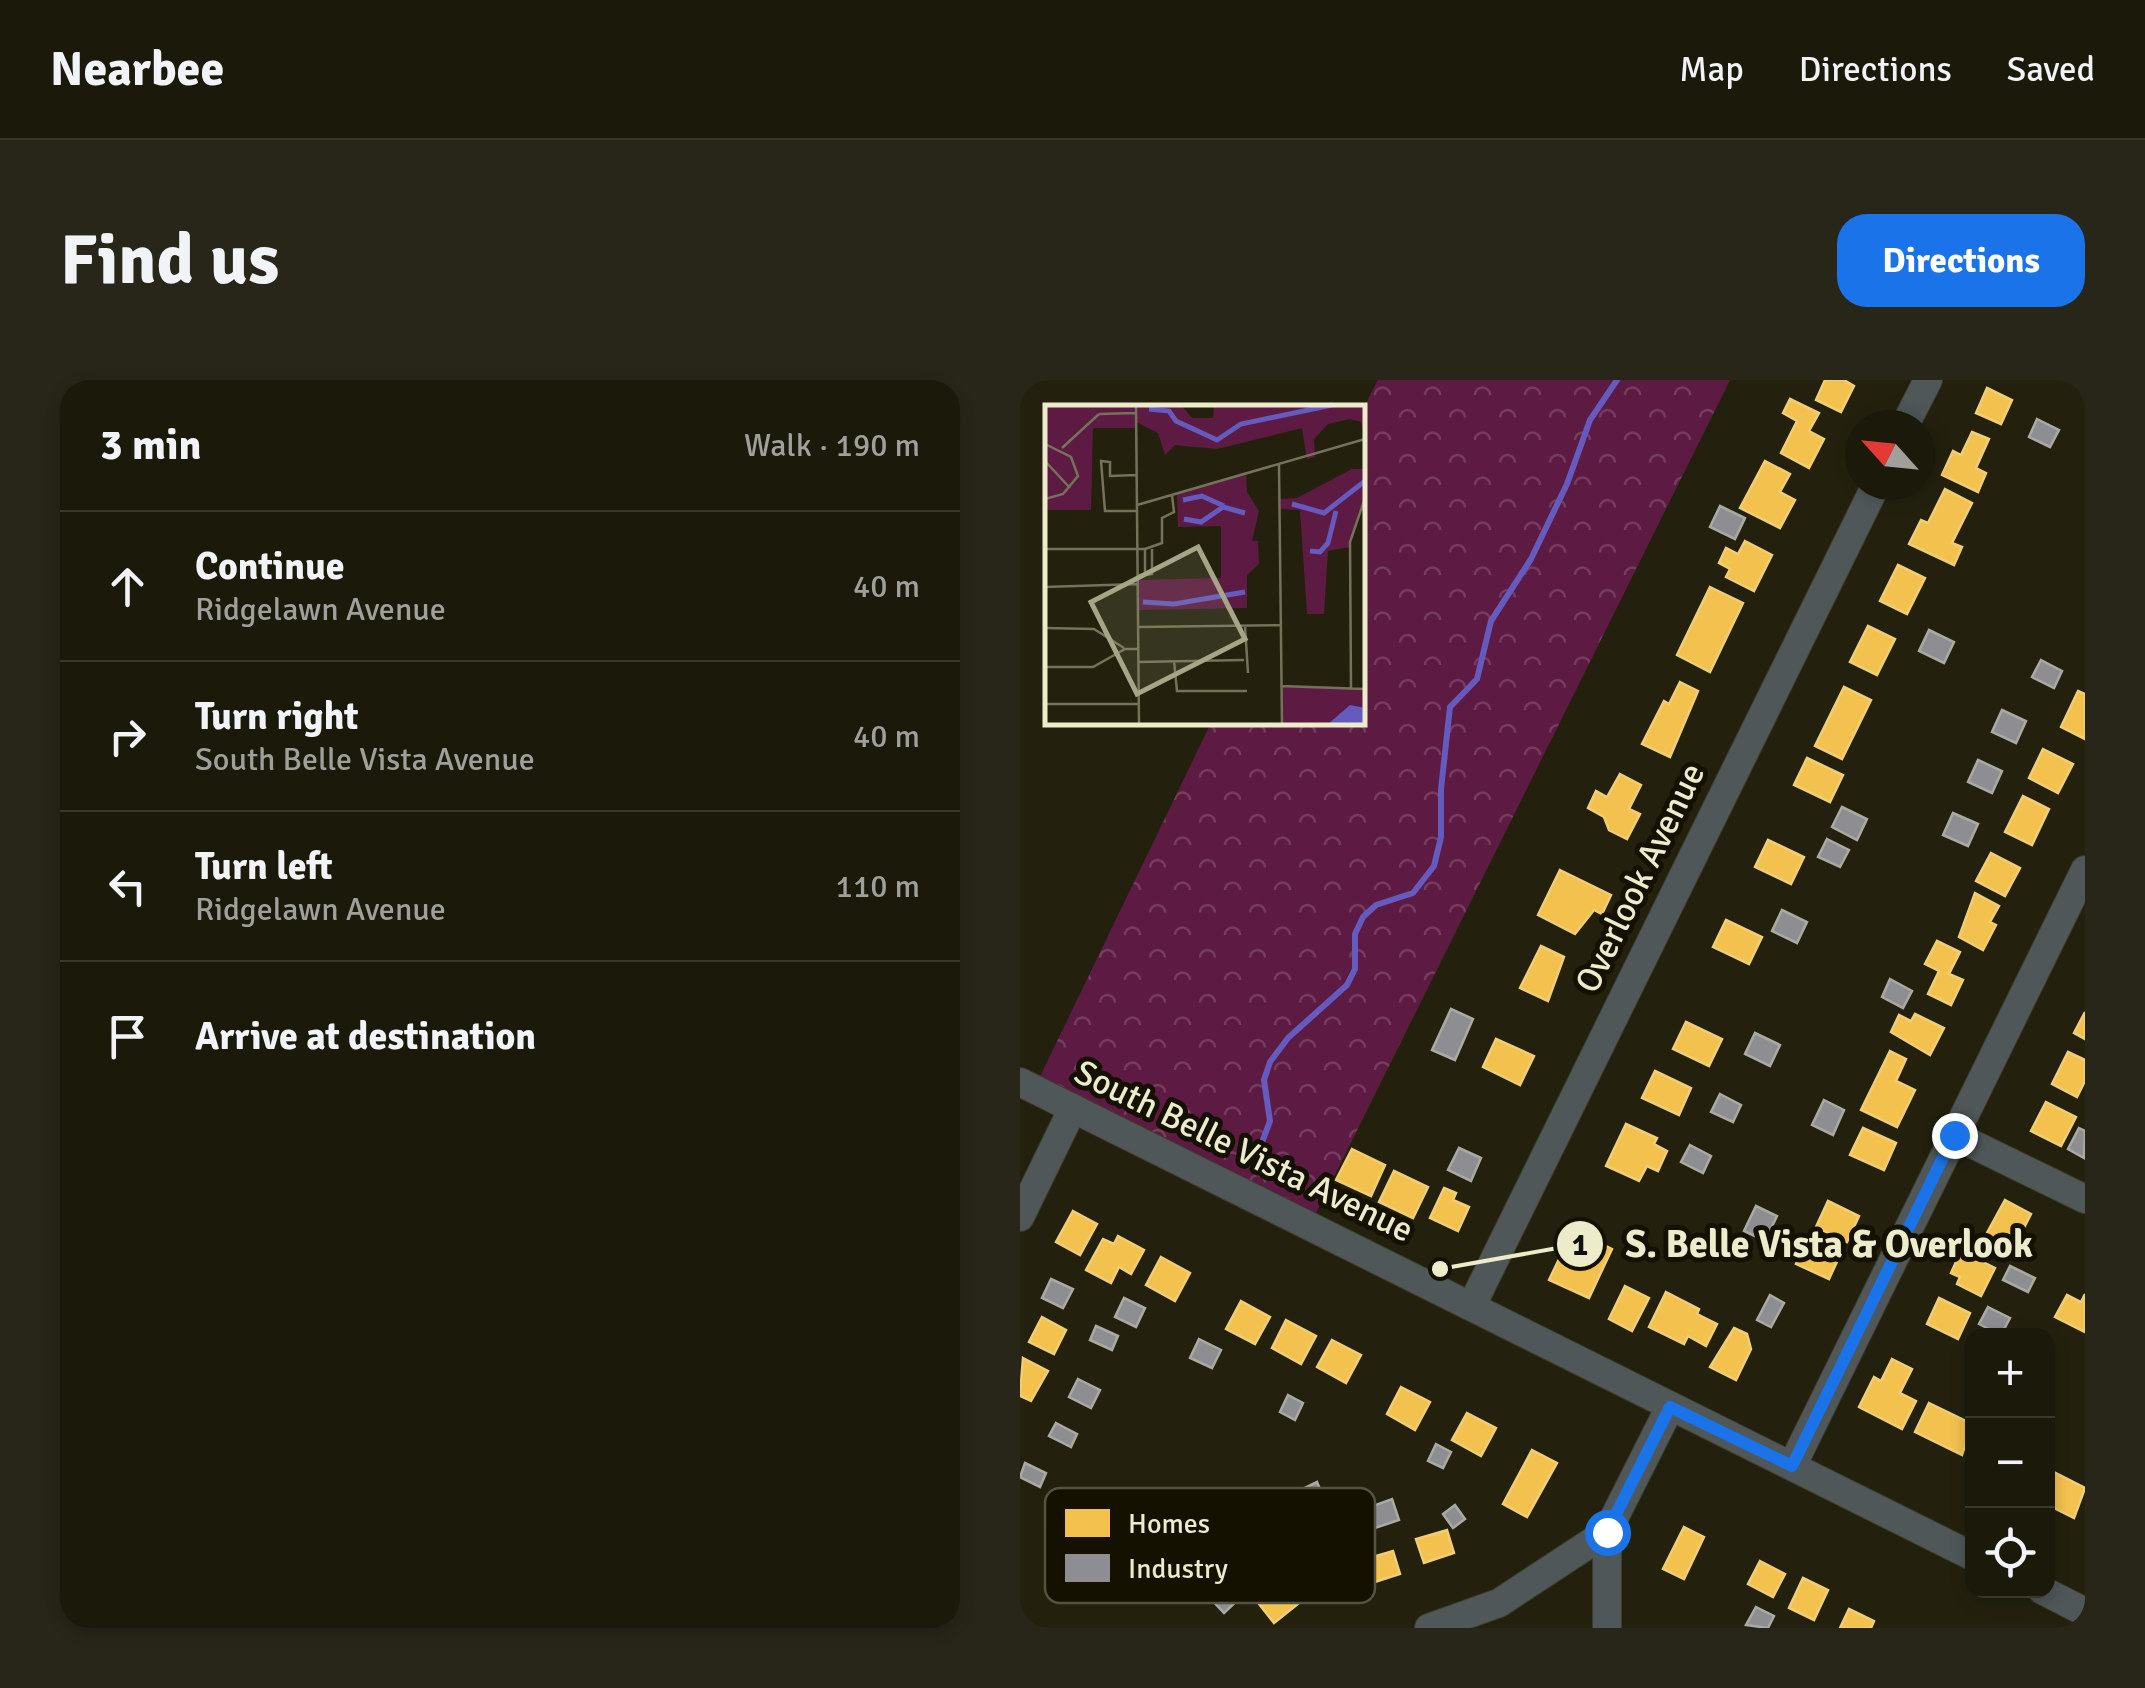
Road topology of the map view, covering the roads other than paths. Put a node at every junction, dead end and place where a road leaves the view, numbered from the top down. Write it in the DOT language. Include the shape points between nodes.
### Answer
graph roads {
  1 [pos="1928,380"];
  2 [pos="1913,410"];
  3 [pos="1869,500"];
  4 [pos="2085,870"];
  5 [pos="1020,1082"];
  6 [pos="1073,1108"];
  7 [pos="1954,1135"];
  8 [pos="2085,1200"];
  9 [pos="1020,1217"];
  10 [pos="1472,1305"];
  11 [pos="1670,1407"];
  12 [pos="1792,1466"];
  13 [pos="1607,1532"];
  14 [pos="1965,1552"];
  15 [pos="2055,1597"];
  16 [pos="2085,1612"];
  17 [pos="1429,1628"];
  18 [pos="1607,1628"];
  1 -- 2 [label="street"];
  3 -- 10 [label="street, Overlook Avenue"];
  4 -- 7 [label="street"];
  5 -- 6 [label="street, South Belle Vista Avenue"];
  6 -- 9 [label="street"];
  6 -- 10 [label="street, South Belle Vista Avenue"];
  7 -- 8 [label="street"];
  7 -- 12 [label="street"];
  10 -- 11 [label="street, South Belle Vista Avenue"];
  11 -- 12 [label="street, South Belle Vista Avenue"];
  11 -- 13 [label="street"];
  12 -- 14 [label="street, South Belle Vista Avenue"];
  13 -- 17 [label="street" via="1498,1604"];
  13 -- 18 [label="street"];
  15 -- 16 [label="street"];
}
